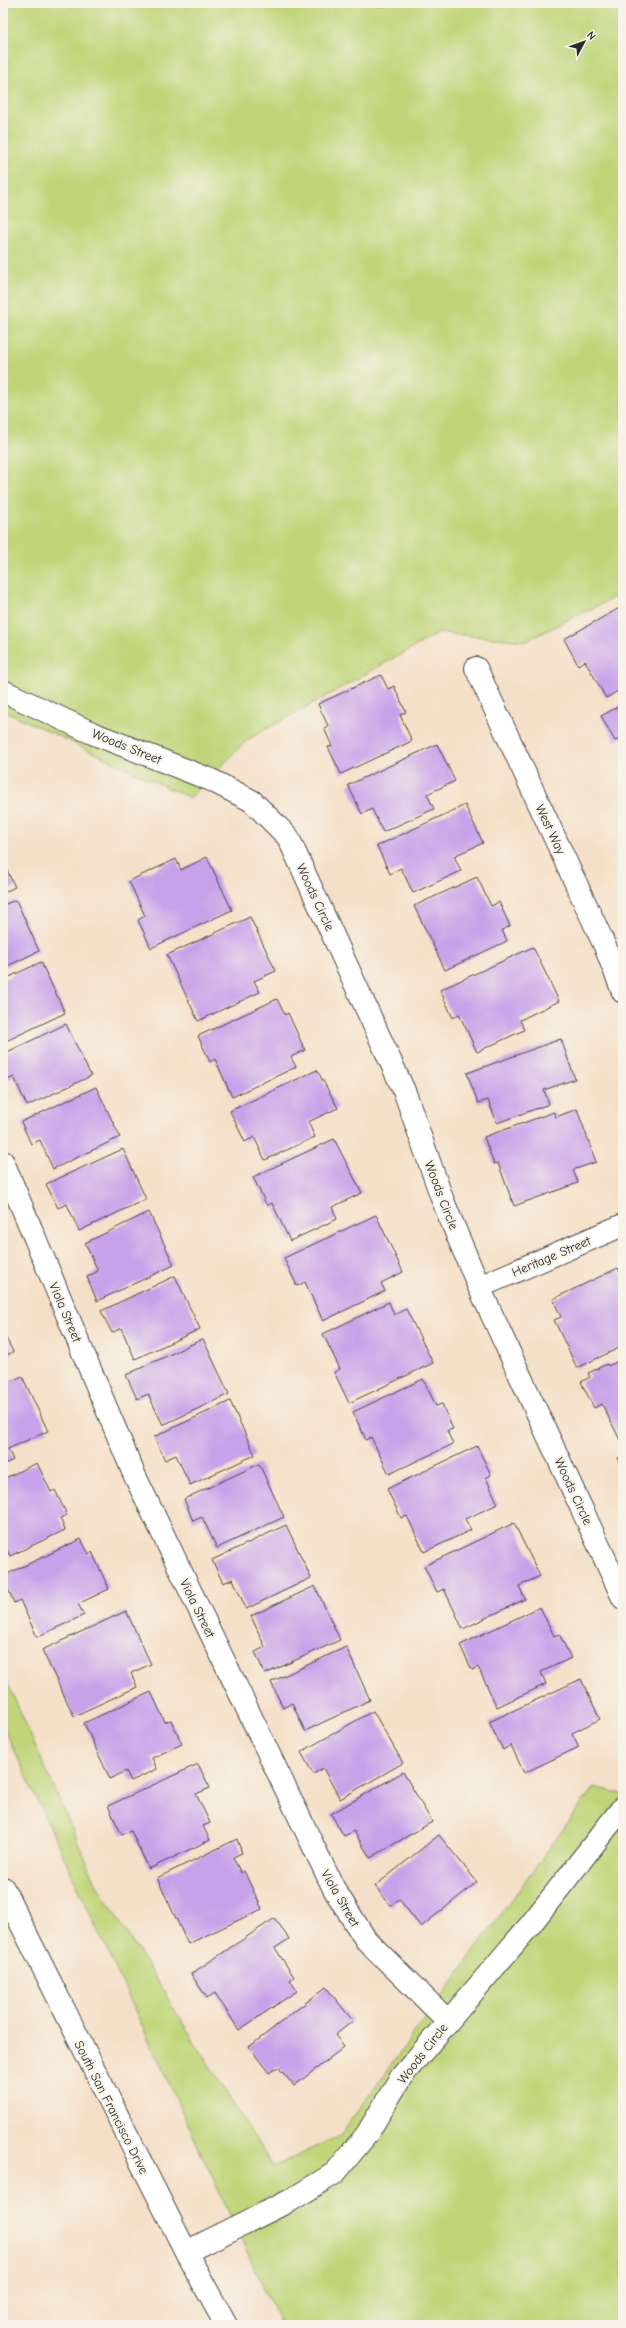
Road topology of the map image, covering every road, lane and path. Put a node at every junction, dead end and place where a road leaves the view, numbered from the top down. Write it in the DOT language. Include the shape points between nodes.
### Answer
graph roads {
  1 [pos="476,668"];
  2 [pos="3,691"];
  3 [pos="252,801"];
  4 [pos="623,992"];
  5 [pos="3,1162"];
  6 [pos="623,1225"];
  7 [pos="479,1287"];
  8 [pos="623,1598"];
  9 [pos="623,1807"];
  10 [pos="3,1888"];
  11 [pos="447,2020"];
  12 [pos="186,2252"];
  13 [pos="226,2325"];
  1 -- 4 [label="street, West Way" via="594,922"];
  2 -- 3 [label="street, Woods Street" via="92,733 211,780"];
  3 -- 7 [label="street, Woods Circle" via="288,837 405,1093 443,1201"];
  5 -- 11 [label="street, Viola Street" via="134,1474 334,1889 366,1940"];
  6 -- 7 [label="street, Heritage Street"];
  7 -- 8 [label="street, Woods Circle"];
  9 -- 11 [label="street, Woods Circle" via="531,1924"];
  10 -- 12 [label="street, South San Francisco Drive"];
  11 -- 12 [label="street, Woods Circle" via="401,2077 367,2134 335,2173 291,2200"];
  12 -- 13 [label="street, South San Francisco Drive"];
}
